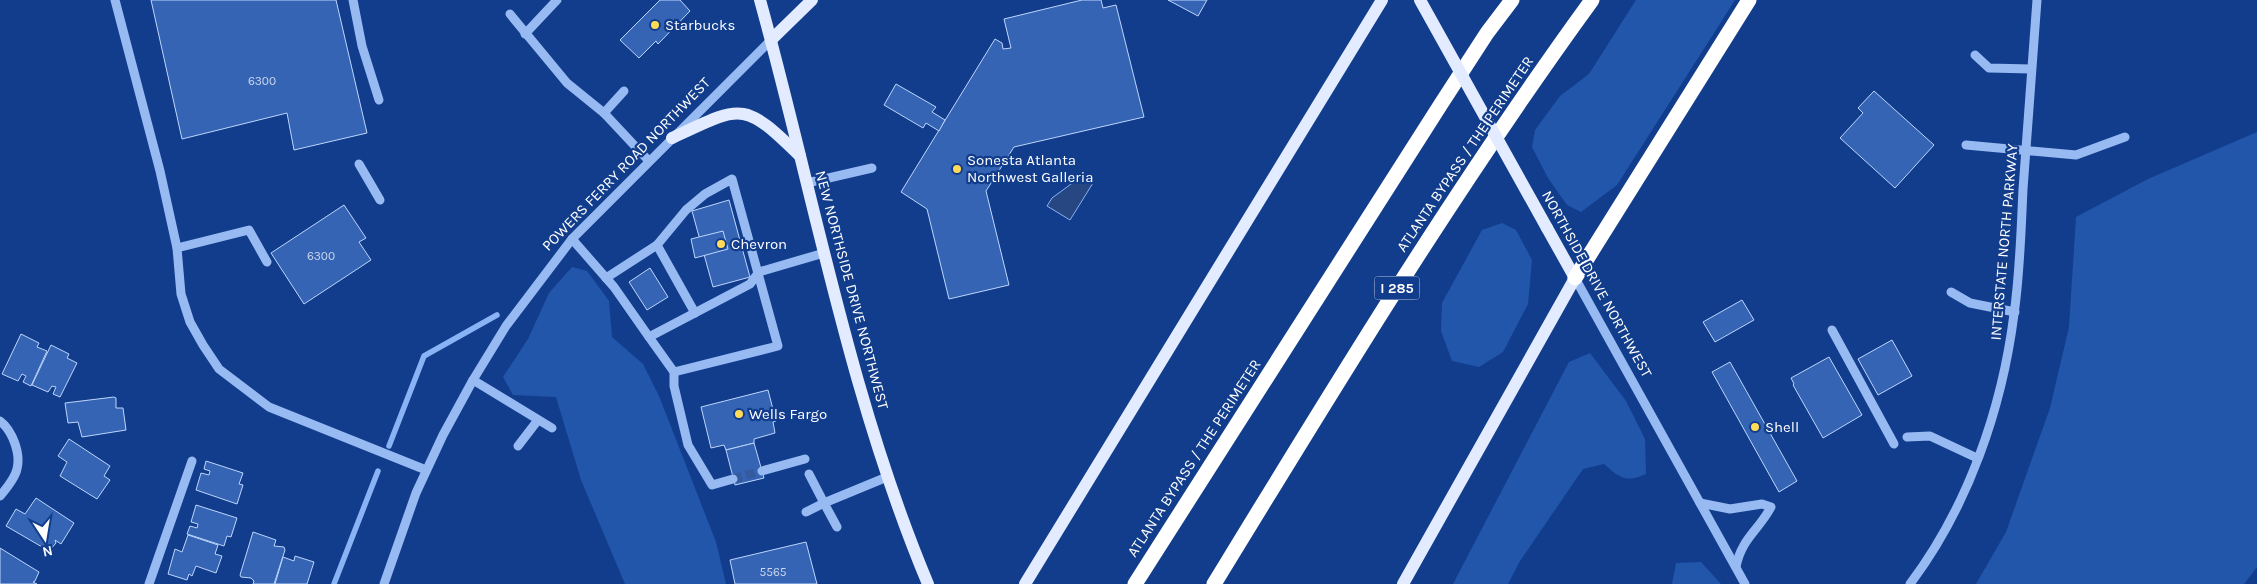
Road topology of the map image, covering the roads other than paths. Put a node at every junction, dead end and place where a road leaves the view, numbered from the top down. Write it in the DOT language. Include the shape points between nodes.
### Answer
graph roads {
  1 [pos="115,0"];
  2 [pos="353,0"];
  3 [pos="557,0"];
  4 [pos="760,0"];
  5 [pos="812,0"];
  6 [pos="1382,0"];
  7 [pos="1419,0"];
  8 [pos="1512,0"];
  9 [pos="1592,0"];
  10 [pos="1749,0"];
  11 [pos="2037,0"];
  12 [pos="510,14"];
  13 [pos="525,34"];
  14 [pos="771,40"];
  15 [pos="1976,55"];
  16 [pos="2032,69"];
  17 [pos="624,91"];
  18 [pos="379,100"];
  19 [pos="604,113"];
  20 [pos="2125,137"];
  21 [pos="672,138"];
  22 [pos="1966,145"];
  23 [pos="2026,152"];
  24 [pos="800,156"];
  25 [pos="648,160"];
  26 [pos="359,164"];
  27 [pos="872,168"];
  28 [pos="807,183"];
  29 [pos="380,200"];
  30 [pos="572,239"];
  31 [pos="657,245"];
  32 [pos="176,248"];
  33 [pos="824,253"];
  34 [pos="267,262"];
  35 [pos="759,272"];
  36 [pos="606,278"];
  37 [pos="1575,278"];
  38 [pos="1951,292"];
  39 [pos="2015,312"];
  40 [pos="695,313"];
  41 [pos="1832,330"];
  42 [pos="649,337"];
  43 [pos="674,372"];
  44 [pos="473,380"];
  45 [pos="538,420"];
  46 [pos="0,421"];
  47 [pos="552,428"];
  48 [pos="1907,437"];
  49 [pos="1894,444"];
  50 [pos="518,446"];
  51 [pos="1977,458"];
  52 [pos="805,459"];
  53 [pos="192,461"];
  54 [pos="426,470"];
  55 [pos="762,471"];
  56 [pos="809,474"];
  57 [pos="886,478"];
  58 [pos="733,480"];
  59 [pos="0,496"];
  60 [pos="824,503"];
  61 [pos="1700,504"];
  62 [pos="806,512"];
  63 [pos="837,527"];
  64 [pos="1736,568"];
  65 [pos="149,584"];
  66 [pos="384,584"];
  67 [pos="928,584"];
  68 [pos="1025,584"];
  69 [pos="1135,584"];
  70 [pos="1214,584"];
  71 [pos="1403,584"];
  72 [pos="1745,584"];
  73 [pos="1910,584"];
  1 -- 32 [label="street" via="160,171"];
  2 -- 18 [label="street" via="362,46"];
  3 -- 13 [label="street"];
  4 -- 14 [label="main road, NEW NORTHSIDE DRIVE NORTHWEST"];
  5 -- 14 [label="main road, POWERS FERRY ROAD NORTHWEST"];
  6 -- 68 [label="main road"];
  7 -- 37 [label="main road, NORTHSIDE DRIVE NORTHWEST, bridge"];
  8 -- 69 [label="highway, ATLANTA BYPASS / THE PERIMETER" via="1441,104"];
  9 -- 70 [label="highway, ATLANTA BYPASS / THE PERIMETER / I 285" via="1531,84 1354,355"];
  10 -- 37 [label="highway"];
  11 -- 16 [label="street, INTERSTATE NORTH PARKWAY"];
  12 -- 13 [label="street"];
  13 -- 19 [label="street" via="567,83"];
  14 -- 21 [label="street, POWERS FERRY ROAD NORTHWEST"];
  14 -- 24 [label="main road, NEW NORTHSIDE DRIVE NORTHWEST"];
  15 -- 16 [label="street" via="1989,68"];
  16 -- 23 [label="street, INTERSTATE NORTH PARKWAY"];
  17 -- 19 [label="street"];
  19 -- 25 [label="street"];
  20 -- 23 [label="street" via="2076,155"];
  21 -- 24 [label="main road" via="718,116 739,112 766,124"];
  21 -- 25 [label="street, POWERS FERRY ROAD NORTHWEST"];
  22 -- 23 [label="street"];
  23 -- 39 [label="street, INTERSTATE NORTH PARKWAY"];
  24 -- 28 [label="main road, NEW NORTHSIDE DRIVE NORTHWEST"];
  25 -- 30 [label="street, POWERS FERRY ROAD NORTHWEST"];
  26 -- 29 [label="street"];
  27 -- 28 [label="street"];
  28 -- 33 [label="main road, NEW NORTHSIDE DRIVE NORTHWEST"];
  30 -- 36 [label="street"];
  30 -- 44 [label="street, POWERS FERRY ROAD NORTHWEST" via="506,326"];
  31 -- 35 [label="street" via="686,210 705,194 732,179"];
  31 -- 36 [label="street"];
  31 -- 40 [label="street"];
  32 -- 34 [label="street" via="248,230"];
  32 -- 54 [label="street" via="181,294 190,322 219,369 270,407"];
  33 -- 35 [label="street"];
  33 -- 57 [label="main road, NEW NORTHSIDE DRIVE NORTHWEST"];
  35 -- 40 [label="street" via="750,284"];
  35 -- 43 [label="street" via="778,346"];
  36 -- 42 [label="street"];
  37 -- 61 [label="street, NORTHSIDE DRIVE NORTHWEST"];
  37 -- 71 [label="main road"];
  38 -- 39 [label="street" via="1970,303"];
  39 -- 51 [label="street, INTERSTATE NORTH PARKWAY" via="2005,369"];
  40 -- 42 [label="street"];
  41 -- 49 [label="street"];
  42 -- 43 [label="street"];
  43 -- 58 [label="street" via="674,386 688,445 712,485"];
  44 -- 45 [label="street"];
  44 -- 54 [label="street, POWERS FERRY ROAD NORTHWEST"];
  45 -- 47 [label="street"];
  45 -- 50 [label="street"];
  46 -- 59 [label="street" via="6,426 16,448 17,469"];
  48 -- 51 [label="street" via="1930,436"];
  51 -- 73 [label="street, INTERSTATE NORTH PARKWAY" via="1953,514"];
  52 -- 55 [label="street"];
  53 -- 65 [label="street"];
  54 -- 66 [label="street, POWERS FERRY ROAD NORTHWEST"];
  56 -- 60 [label="street"];
  57 -- 60 [label="street"];
  57 -- 67 [label="main road, NEW NORTHSIDE DRIVE NORTHWEST"];
  60 -- 62 [label="street"];
  60 -- 63 [label="street"];
  61 -- 64 [label="street, NORTHSIDE DRIVE NORTHWEST"];
  61 -- 64 [label="street" via="1730,509 1762,504 1771,507 1762,524 1742,544"];
  64 -- 72 [label="street, NORTHSIDE DRIVE NORTHWEST"];
}
